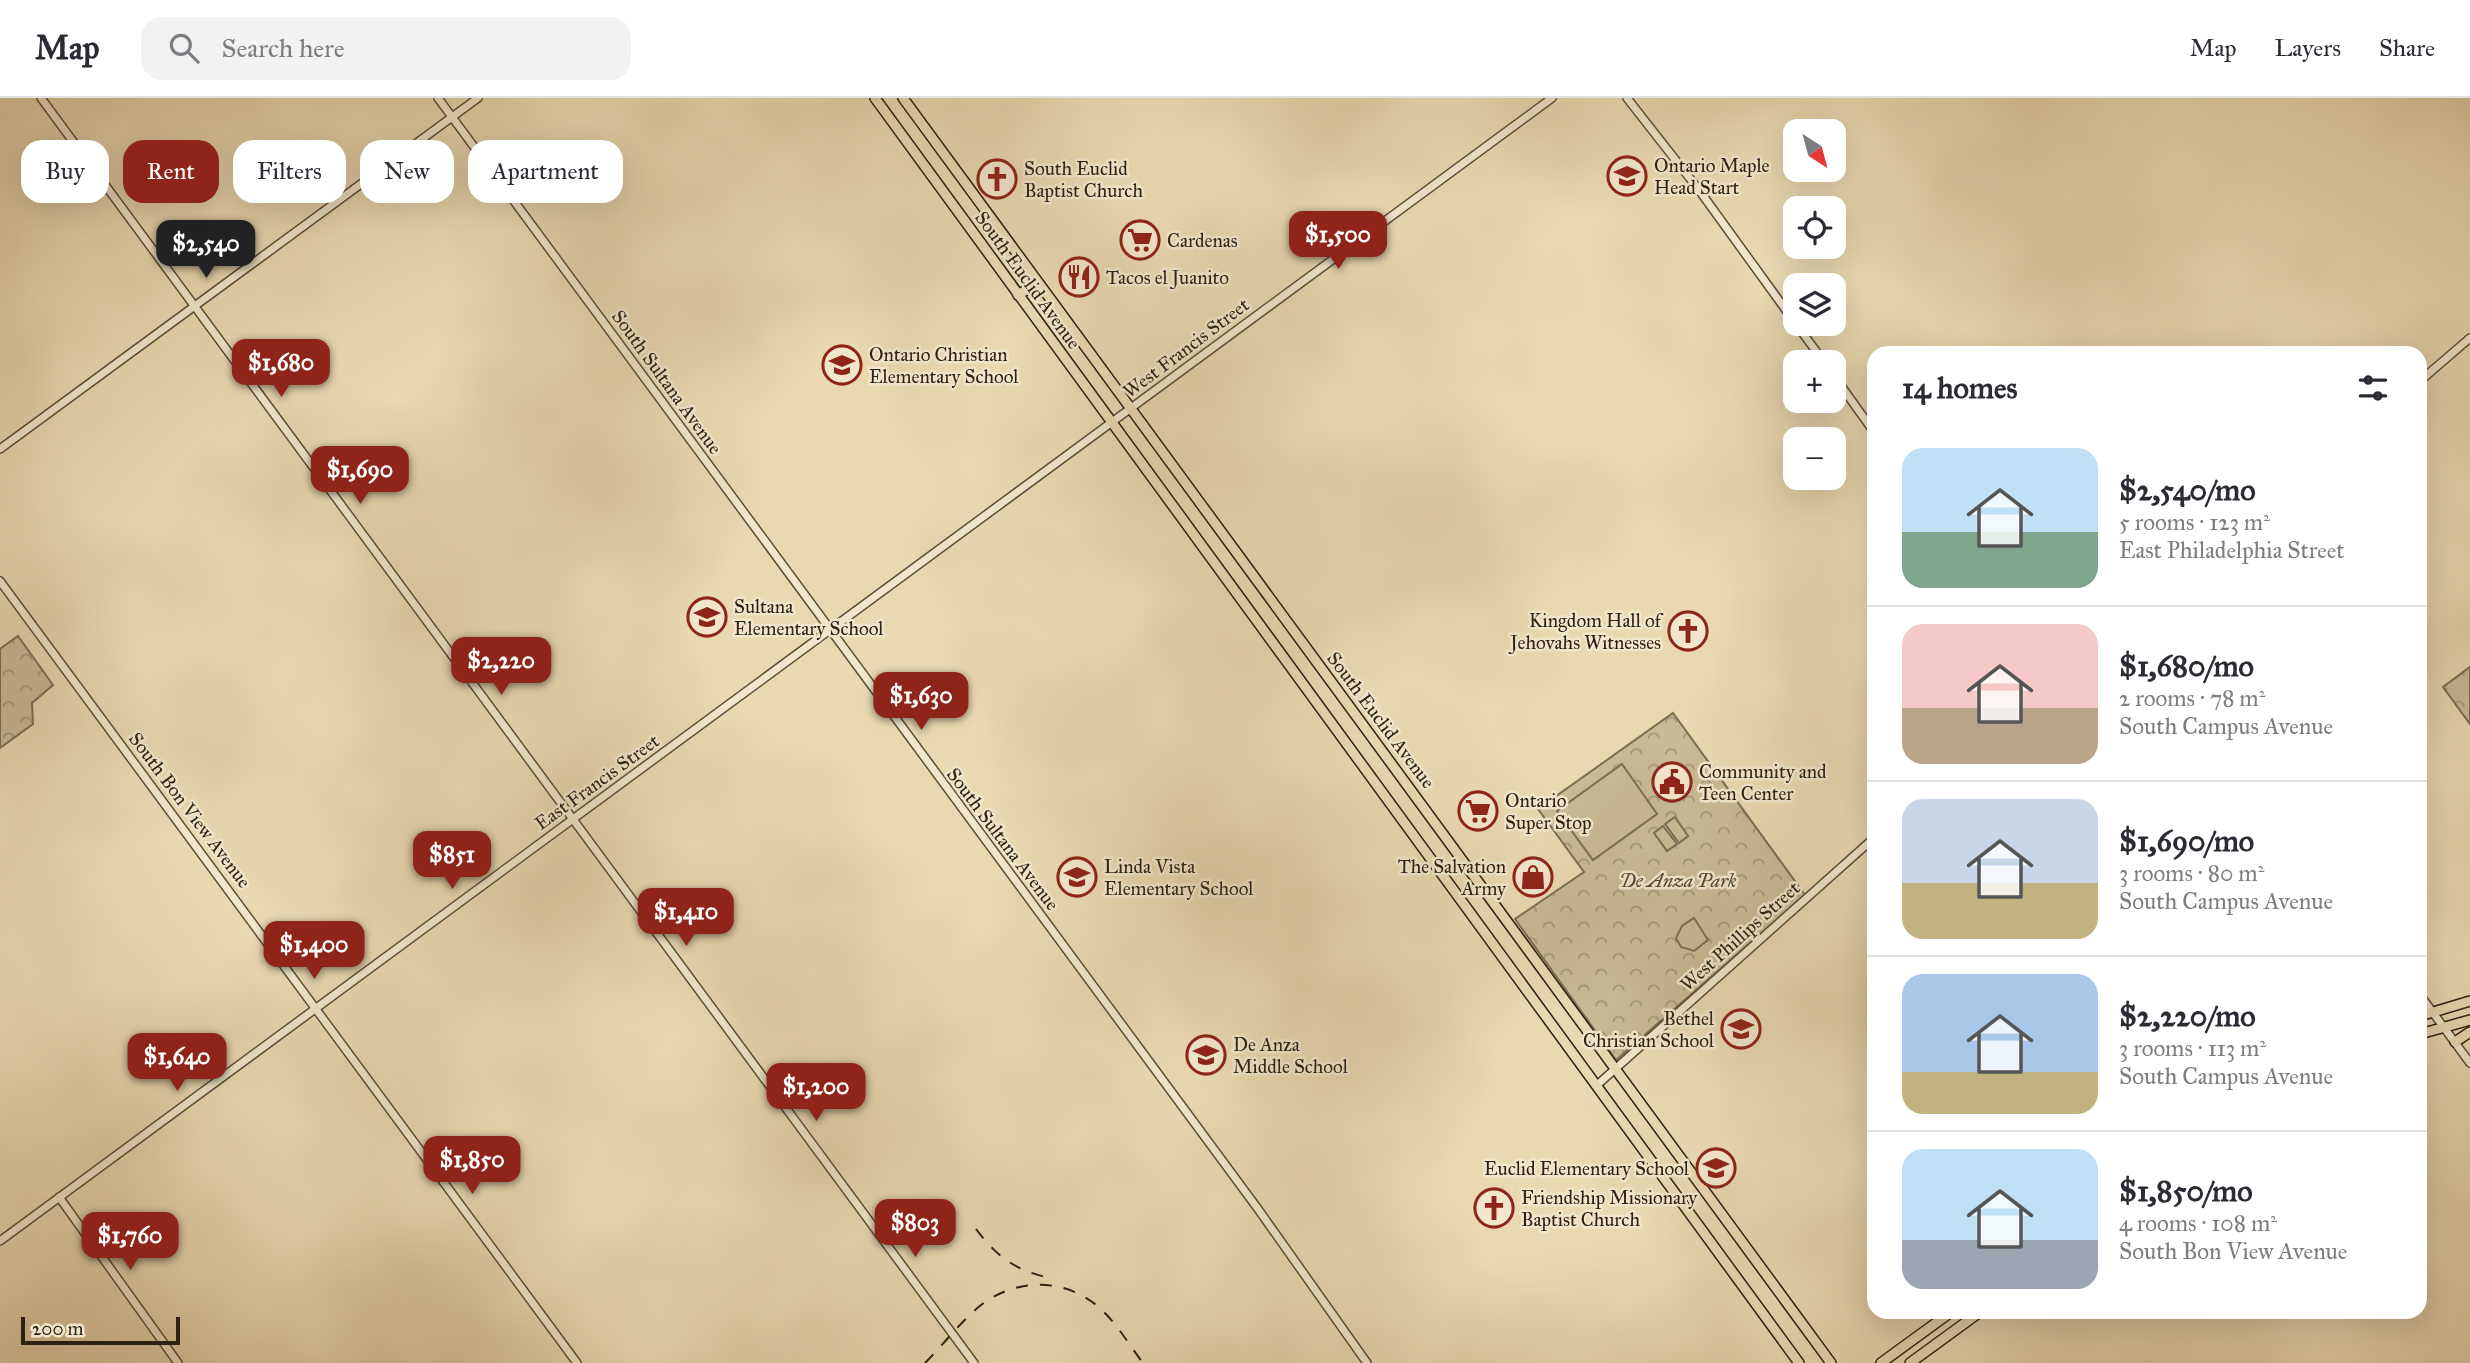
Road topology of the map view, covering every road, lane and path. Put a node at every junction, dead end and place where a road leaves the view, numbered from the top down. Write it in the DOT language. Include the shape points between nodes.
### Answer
graph roads {
  1 [pos="41,98"];
  2 [pos="438,98"];
  3 [pos="478,98"];
  4 [pos="875,98"];
  5 [pos="903,98"];
  6 [pos="1552,98"];
  7 [pos="1627,98"];
  8 [pos="452,117"];
  9 [pos="1038,283"];
  10 [pos="1018,295"];
  11 [pos="194,305"];
  12 [pos="1783,306"];
  13 [pos="2470,338"];
  14 [pos="2427,375"];
  15 [pos="1846,393"];
  16 [pos="1129,410"];
  17 [pos="1867,422"];
  18 [pos="1110,424"];
  19 [pos="0,449"];
  20 [pos="0,581"];
  21 [pos="830,630"];
  22 [pos="573,819"];
  23 [pos="1867,844"];
  24 [pos="2470,1001"];
  25 [pos="2427,1005"];
  26 [pos="317,1008"];
  27 [pos="2432,1012"];
  28 [pos="2427,1014"];
  29 [pos="2470,1020"];
  30 [pos="2444,1027"];
  31 [pos="2427,1032"];
  32 [pos="2470,1032"];
  33 [pos="2455,1042"];
  34 [pos="2470,1063"];
  35 [pos="1616,1067"];
  36 [pos="1597,1086"];
  37 [pos="59,1197"];
  38 [pos="0,1241"];
  39 [pos="1941,1319"];
  40 [pos="1970,1319"];
  41 [pos="178,1363"];
  42 [pos="577,1363"];
  43 [pos="974,1363"];
  44 [pos="1367,1363"];
  45 [pos="1799,1363"];
  46 [pos="1831,1363"];
  47 [pos="1881,1363"];
  48 [pos="1910,1363"];
  1 -- 11 [label="street"];
  2 -- 8 [label="street, South Sultana Avenue"];
  3 -- 8 [label="street"];
  4 -- 10 [label="main road, South Euclid Avenue"];
  5 -- 9 [label="main road, South Euclid Avenue"];
  6 -- 16 [label="street, West Francis Street"];
  7 -- 12 [label="street"];
  8 -- 11 [label="street"];
  8 -- 21 [label="street, South Sultana Avenue"];
  9 -- 10 [label="main road"];
  9 -- 16 [label="main road, South Euclid Avenue"];
  10 -- 18 [label="main road, South Euclid Avenue"];
  11 -- 19 [label="street"];
  11 -- 22 [label="street"];
  13 -- 14 [label="street"];
  15 -- 17 [label="street"];
  16 -- 18 [label="street, West Francis Street"];
  16 -- 35 [label="main road, South Euclid Avenue"];
  18 -- 21 [label="street, East Francis Street"];
  18 -- 36 [label="main road, South Euclid Avenue"];
  20 -- 26 [label="street, South Bon View Avenue"];
  21 -- 22 [label="street, East Francis Street"];
  21 -- 44 [label="street, South Sultana Avenue"];
  22 -- 26 [label="street, East Francis Street"];
  22 -- 43 [label="street"];
  23 -- 35 [label="street, West Phillips Street"];
  24 -- 27 [label="main road"];
  25 -- 27 [label="street"];
  26 -- 37 [label="street, East Francis Street"];
  26 -- 42 [label="street, South Bon View Avenue"];
  27 -- 28 [label="main road"];
  27 -- 30 [label="street"];
  29 -- 30 [label="main road"];
  30 -- 31 [label="main road"];
  30 -- 33 [label="street"];
  32 -- 33 [label="main road"];
  33 -- 34 [label="street"];
  35 -- 36 [label="street, West Phillips Street"];
  35 -- 46 [label="main road, South Euclid Avenue"];
  36 -- 45 [label="main road, South Euclid Avenue"];
  37 -- 38 [label="street, East Francis Street"];
  37 -- 41 [label="street"];
  39 -- 47 [label="main road"];
  40 -- 48 [label="main road"];
}
